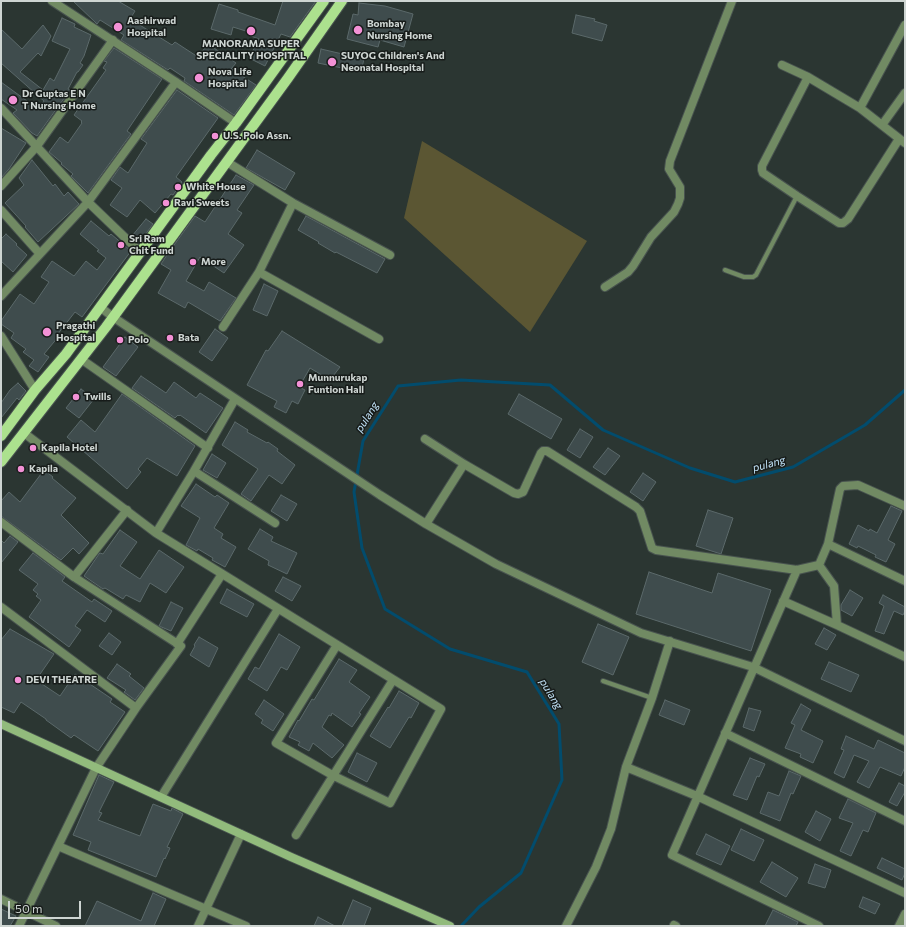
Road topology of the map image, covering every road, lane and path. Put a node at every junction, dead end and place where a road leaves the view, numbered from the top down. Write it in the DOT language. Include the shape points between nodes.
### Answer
graph roads {
  1 [pos="52,1"];
  2 [pos="324,1"];
  3 [pos="342,1"];
  4 [pos="732,1"];
  5 [pos="905,25"];
  6 [pos="113,40"];
  7 [pos="782,65"];
  8 [pos="808,77"];
  9 [pos="176,82"];
  10 [pos="905,94"];
  11 [pos="1,108"];
  12 [pos="860,108"];
  13 [pos="236,124"];
  14 [pos="882,125"];
  15 [pos="902,141"];
  16 [pos="37,146"];
  17 [pos="227,162"];
  18 [pos="1,186"];
  19 [pos="797,196"];
  20 [pos="88,202"];
  21 [pos="293,202"];
  22 [pos="1,210"];
  23 [pos="140,252"];
  24 [pos="40,254"];
  25 [pos="390,255"];
  26 [pos="725,270"];
  27 [pos="258,272"];
  28 [pos="605,287"];
  29 [pos="1,296"];
  30 [pos="100,307"];
  31 [pos="113,317"];
  32 [pos="223,327"];
  33 [pos="1,336"];
  34 [pos="379,339"];
  35 [pos="81,359"];
  36 [pos="35,390"];
  37 [pos="235,399"];
  38 [pos="24,433"];
  39 [pos="1,436"];
  40 [pos="425,439"];
  41 [pos="208,448"];
  42 [pos="1,462"];
  43 [pos="464,464"];
  44 [pos="194,471"];
  45 [pos="905,506"];
  46 [pos="127,510"];
  47 [pos="1,522"];
  48 [pos="276,523"];
  49 [pos="426,524"];
  50 [pos="156,533"];
  51 [pos="828,544"];
  52 [pos="819,565"];
  53 [pos="797,570"];
  54 [pos="222,574"];
  55 [pos="74,577"];
  56 [pos="905,581"];
  57 [pos="783,601"];
  58 [pos="1,607"];
  59 [pos="278,609"];
  60 [pos="837,624"];
  61 [pos="670,641"];
  62 [pos="177,644"];
  63 [pos="337,645"];
  64 [pos="905,657"];
  65 [pos="753,667"];
  66 [pos="393,680"];
  67 [pos="603,681"];
  68 [pos="652,698"];
  69 [pos="136,708"];
  70 [pos="1,724"];
  71 [pos="725,733"];
  72 [pos="905,741"];
  73 [pos="626,767"];
  74 [pos="96,768"];
  75 [pos="334,776"];
  76 [pos="697,796"];
  77 [pos="161,797"];
  78 [pos="905,821"];
  79 [pos="240,834"];
  80 [pos="296,835"];
  81 [pos="58,846"];
  82 [pos="905,893"];
  83 [pos="1,899"];
  84 [pos="206,909"];
  85 [pos="26,912"];
  86 [pos="905,914"];
  87 [pos="810,924"];
  88 [pos="19,926"];
  89 [pos="56,926"];
  90 [pos="198,926"];
  91 [pos="246,926"];
  92 [pos="450,926"];
  93 [pos="566,926"];
  94 [pos="820,926"];
  95 [pos="899,926"];
  1 -- 6 [label="street"];
  2 -- 13 [label="main road"];
  3 -- 17 [label="main road"];
  4 -- 28 [label="street" via="668,165 680,187 678,204 651,237 634,266"];
  5 -- 12 [label="street"];
  6 -- 9 [label="street"];
  6 -- 16 [label="street"];
  7 -- 8 [label="street"];
  8 -- 12 [label="street"];
  8 -- 19 [label="street" via="762,166 763,173"];
  9 -- 13 [label="street"];
  9 -- 20 [label="street"];
  10 -- 14 [label="street"];
  11 -- 16 [label="street"];
  12 -- 14 [label="street"];
  13 -- 23 [label="main road"];
  14 -- 15 [label="street"];
  15 -- 19 [label="street" via="843,223 839,223"];
  16 -- 18 [label="street"];
  16 -- 20 [label="street"];
  17 -- 21 [label="street"];
  17 -- 31 [label="main road"];
  19 -- 26 [label="lane" via="756,274 753,277 744,277"];
  20 -- 23 [label="street"];
  20 -- 24 [label="street"];
  21 -- 25 [label="street"];
  21 -- 27 [label="street"];
  22 -- 24 [label="street"];
  23 -- 30 [label="main road"];
  24 -- 29 [label="street"];
  27 -- 32 [label="street"];
  27 -- 34 [label="street"];
  30 -- 31 [label="street"];
  30 -- 36 [label="main road" via="66,354"];
  31 -- 35 [label="main road"];
  31 -- 37 [label="street"];
  33 -- 36 [label="street"];
  35 -- 38 [label="main road"];
  35 -- 41 [label="street"];
  36 -- 39 [label="main road"];
  37 -- 41 [label="street"];
  37 -- 49 [label="street"];
  38 -- 42 [label="main road"];
  38 -- 46 [label="street"];
  40 -- 43 [label="street"];
  41 -- 44 [label="street"];
  43 -- 49 [label="street"];
  43 -- 53 [label="street" via="518,494 523,492 541,453 547,451 636,507 640,511 652,548 656,550"];
  44 -- 48 [label="street"];
  44 -- 50 [label="street"];
  45 -- 51 [label="street" via="858,485 843,486 840,489"];
  46 -- 50 [label="street"];
  46 -- 55 [label="street"];
  47 -- 55 [label="street"];
  49 -- 61 [label="street" via="496,564 641,633"];
  50 -- 54 [label="street"];
  51 -- 52 [label="street"];
  51 -- 56 [label="street"];
  52 -- 53 [label="street"];
  52 -- 60 [label="street" via="834,586"];
  53 -- 57 [label="street"];
  54 -- 59 [label="street"];
  54 -- 62 [label="street"];
  55 -- 62 [label="street"];
  57 -- 60 [label="street"];
  57 -- 65 [label="street"];
  58 -- 69 [label="street"];
  59 -- 63 [label="street"];
  59 -- 77 [label="street"];
  60 -- 64 [label="street"];
  61 -- 65 [label="street"];
  61 -- 68 [label="street"];
  62 -- 69 [label="street" via="181,646"];
  63 -- 66 [label="street"];
  63 -- 75 [label="street" via="276,743"];
  65 -- 71 [label="street"];
  65 -- 72 [label="street"];
  66 -- 75 [label="street"];
  66 -- 75 [label="street" via="441,709 390,803"];
  67 -- 68 [label="lane"];
  68 -- 73 [label="street"];
  69 -- 74 [label="street"];
  70 -- 74 [label="street"];
  71 -- 76 [label="street"];
  71 -- 78 [label="street"];
  73 -- 76 [label="street"];
  73 -- 93 [label="street" via="611,829 596,867"];
  74 -- 77 [label="street"];
  74 -- 81 [label="street"];
  75 -- 80 [label="street"];
  76 -- 82 [label="street"];
  76 -- 87 [label="street" via="672,855"];
  77 -- 79 [label="street"];
  79 -- 84 [label="street"];
  79 -- 92 [label="street"];
  81 -- 84 [label="street"];
  81 -- 85 [label="street"];
  83 -- 85 [label="street"];
  84 -- 90 [label="street"];
  84 -- 91 [label="street"];
  85 -- 88 [label="street"];
  85 -- 89 [label="street"];
  86 -- 95 [label="street"];
  87 -- 94 [label="street"];
}
